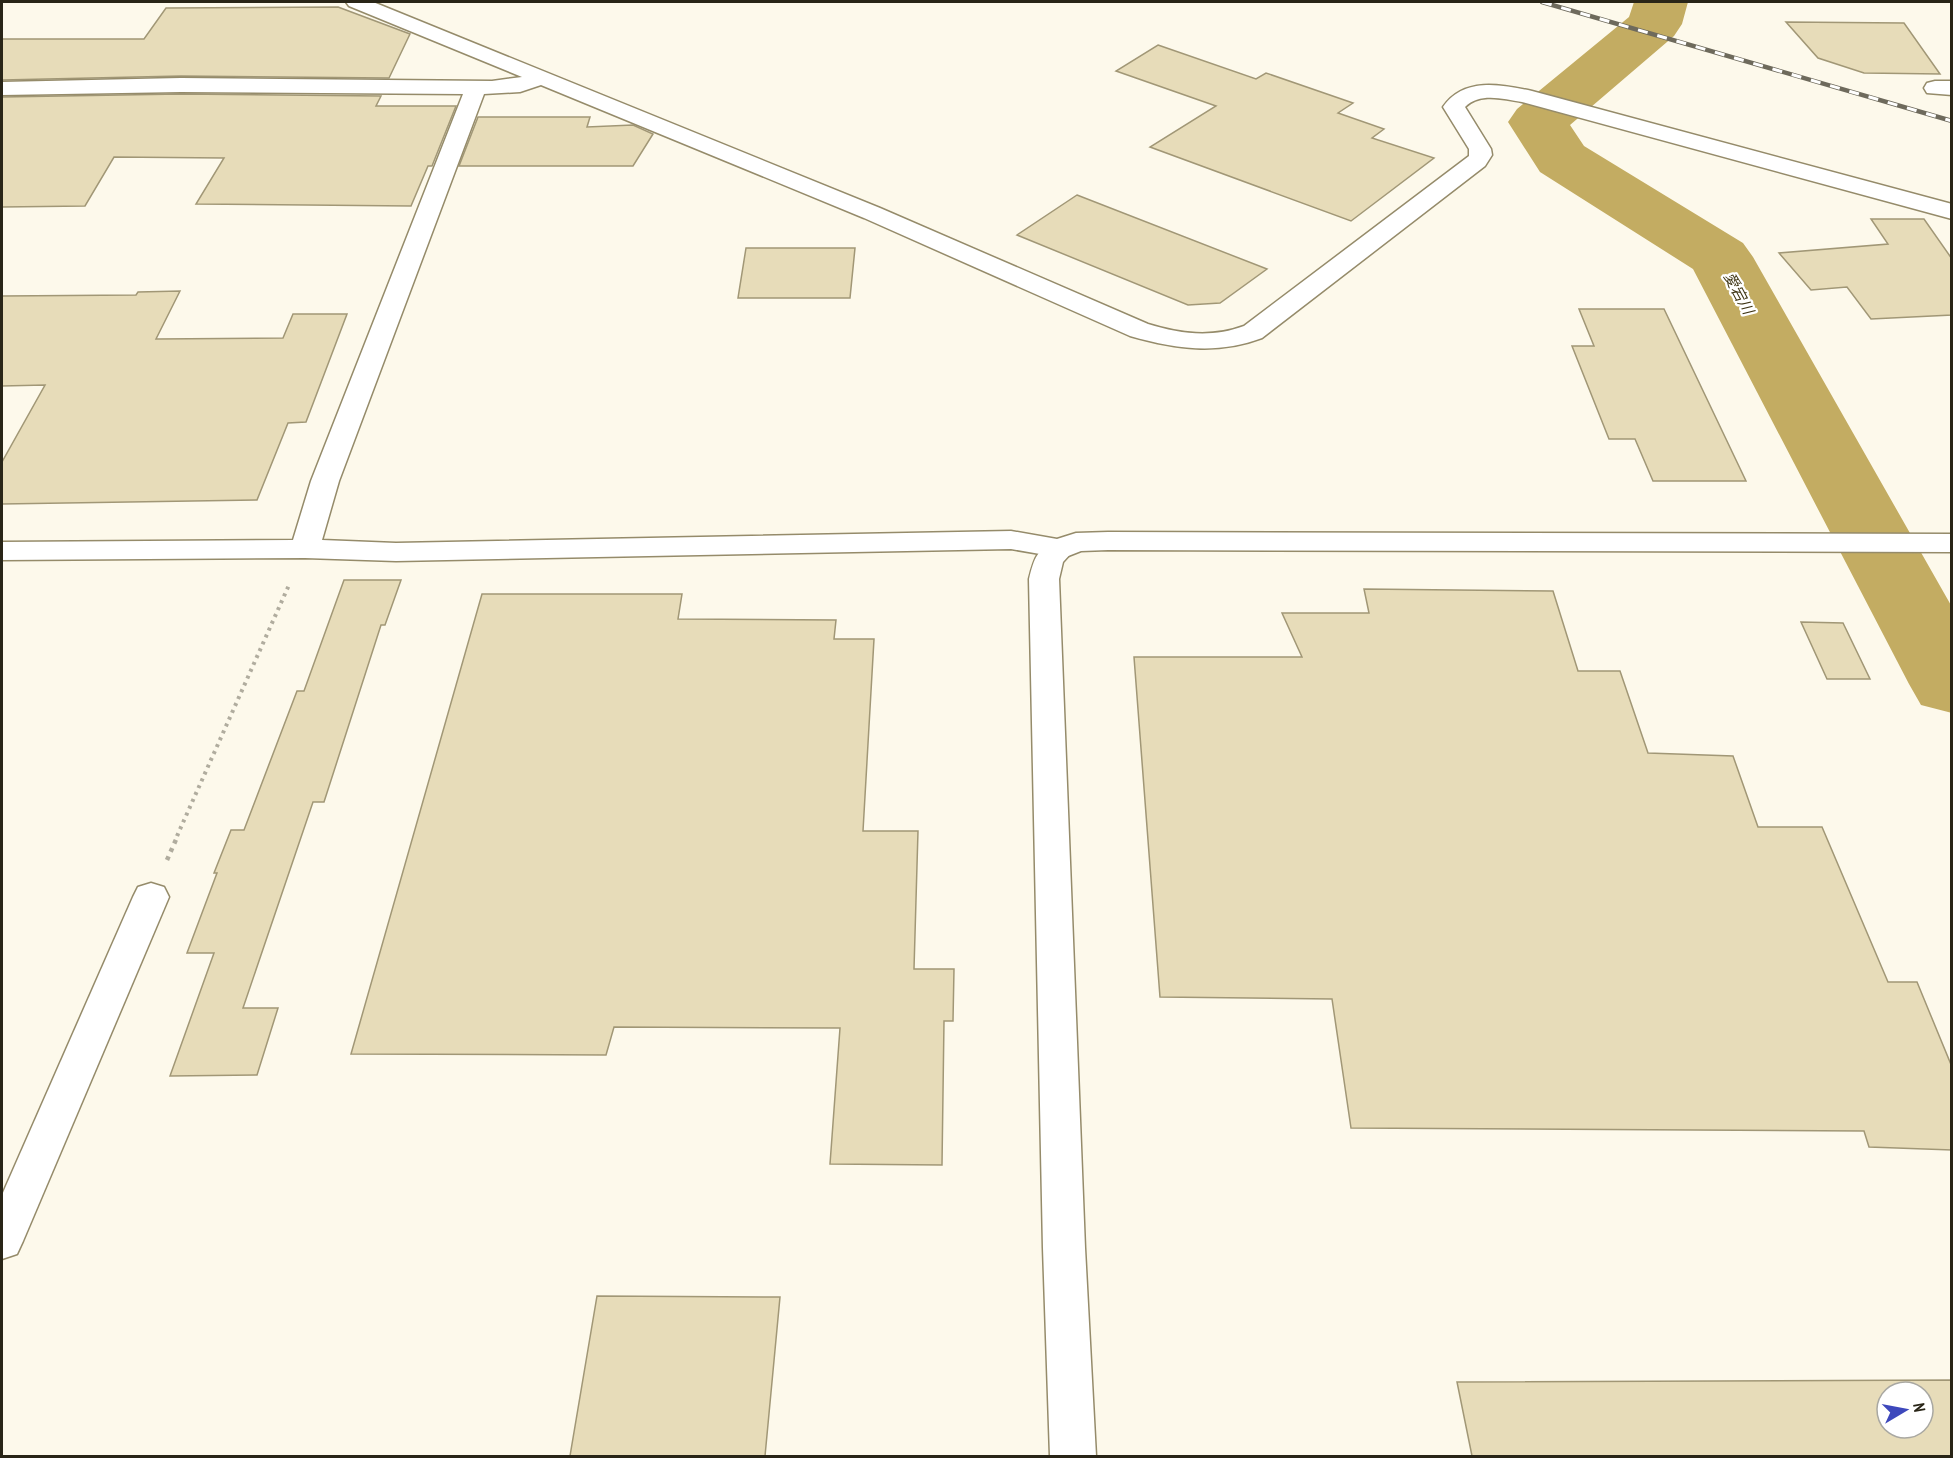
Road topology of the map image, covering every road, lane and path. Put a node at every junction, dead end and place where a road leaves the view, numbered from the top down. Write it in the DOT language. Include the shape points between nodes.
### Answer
graph roads {
  1 [pos="356,2"];
  2 [pos="542,78"];
  3 [pos="2,88"];
  4 [pos="476,88"];
  5 [pos="1952,212"];
  6 [pos="1952,543"];
  7 [pos="305,549"];
  8 [pos="2,551"];
  9 [pos="1058,551"];
  10 [pos="151,897"];
  11 [pos="2,1241"];
  12 [pos="1073,1456"];
  1 -- 2 [label="street"];
  2 -- 4 [label="street" via="508,87"];
  2 -- 5 [label="street" via="872,213 1139,330 1190,342 1228,340 1253,332 1477,161 1480,149 1454,107 1463,96 1472,93 1524,96"];
  3 -- 4 [label="street"];
  4 -- 7 [label="street" via="325,481"];
  6 -- 9 [label="street" via="1108,541 1076,542"];
  7 -- 8 [label="street"];
  7 -- 9 [label="street" via="408,552 1011,540"];
  7 -- 10 [label="path"];
  9 -- 12 [label="street" via="1049,558 1044,579"];
  10 -- 11 [label="street"];
}
